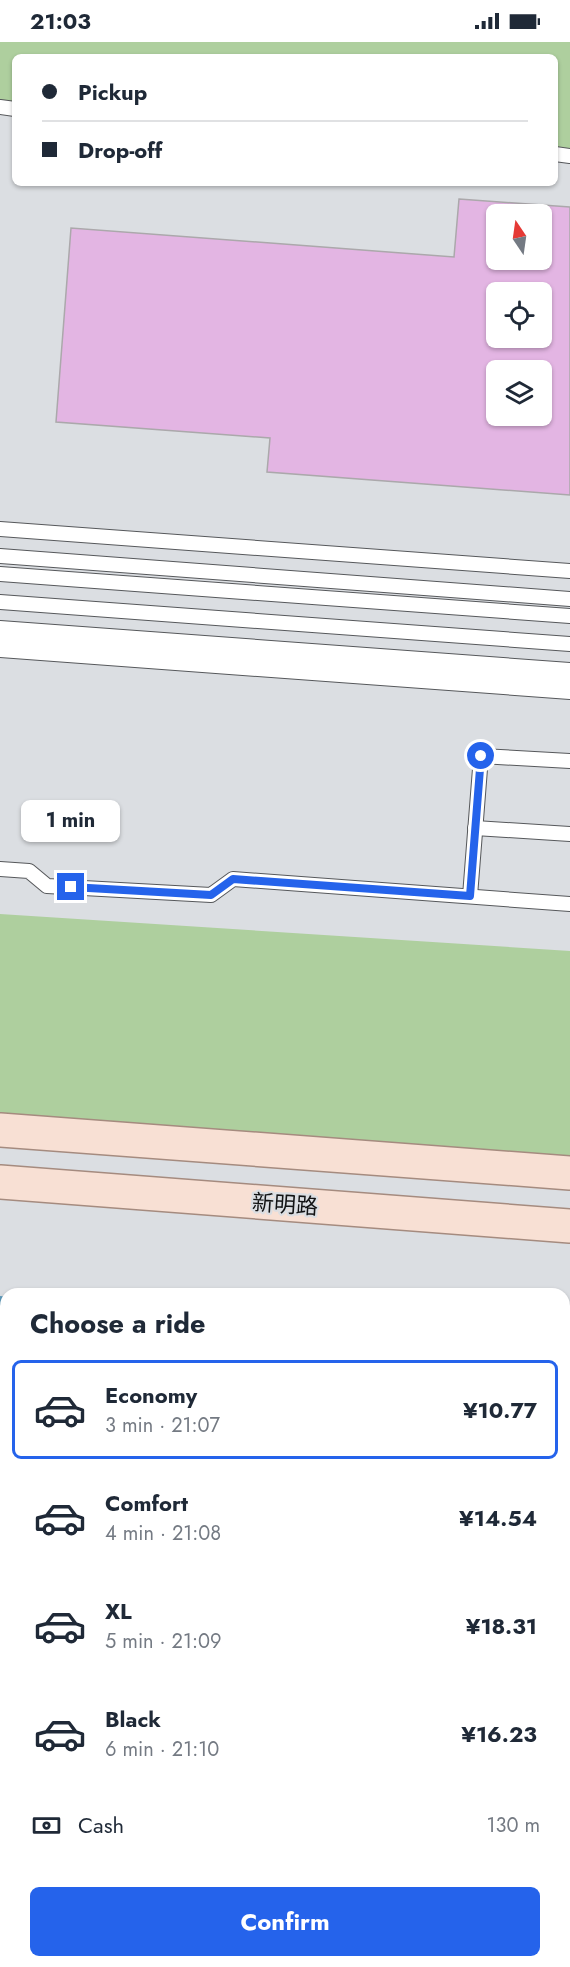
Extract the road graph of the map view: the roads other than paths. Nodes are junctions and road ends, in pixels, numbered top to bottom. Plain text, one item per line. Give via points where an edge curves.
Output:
1 (0, 529) edge
2 (0, 556) edge
3 (570, 572) edge
4 (0, 574) edge
5 (570, 599) edge
6 (0, 602) edge
7 (570, 616) edge
8 (0, 628) edge
9 (0, 639) edge
10 (570, 644) edge
11 (0, 650) edge
12 (570, 670) edge
13 (570, 682) edge
14 (570, 692) edge
15 (570, 761) edge
16 (475, 828) junction
17 (570, 834) edge
18 (0, 869) edge
19 (470, 896) junction
20 (570, 904) edge
21 (0, 1130) edge
22 (570, 1173) edge
23 (0, 1182) edge
24 (570, 1226) edge

1 - 3 lane
2 - 5 lane
4 - 7 lane
6 - 10 lane
8 - 12 lane
9 - 13 lane
11 - 14 lane
15 - 16 lane via 481,756
16 - 17 lane
16 - 19 lane
18 - 19 lane via 29,871 47,886 211,895 233,879
19 - 20 lane
21 - 22 main road
23 - 24 main road, 新明路

